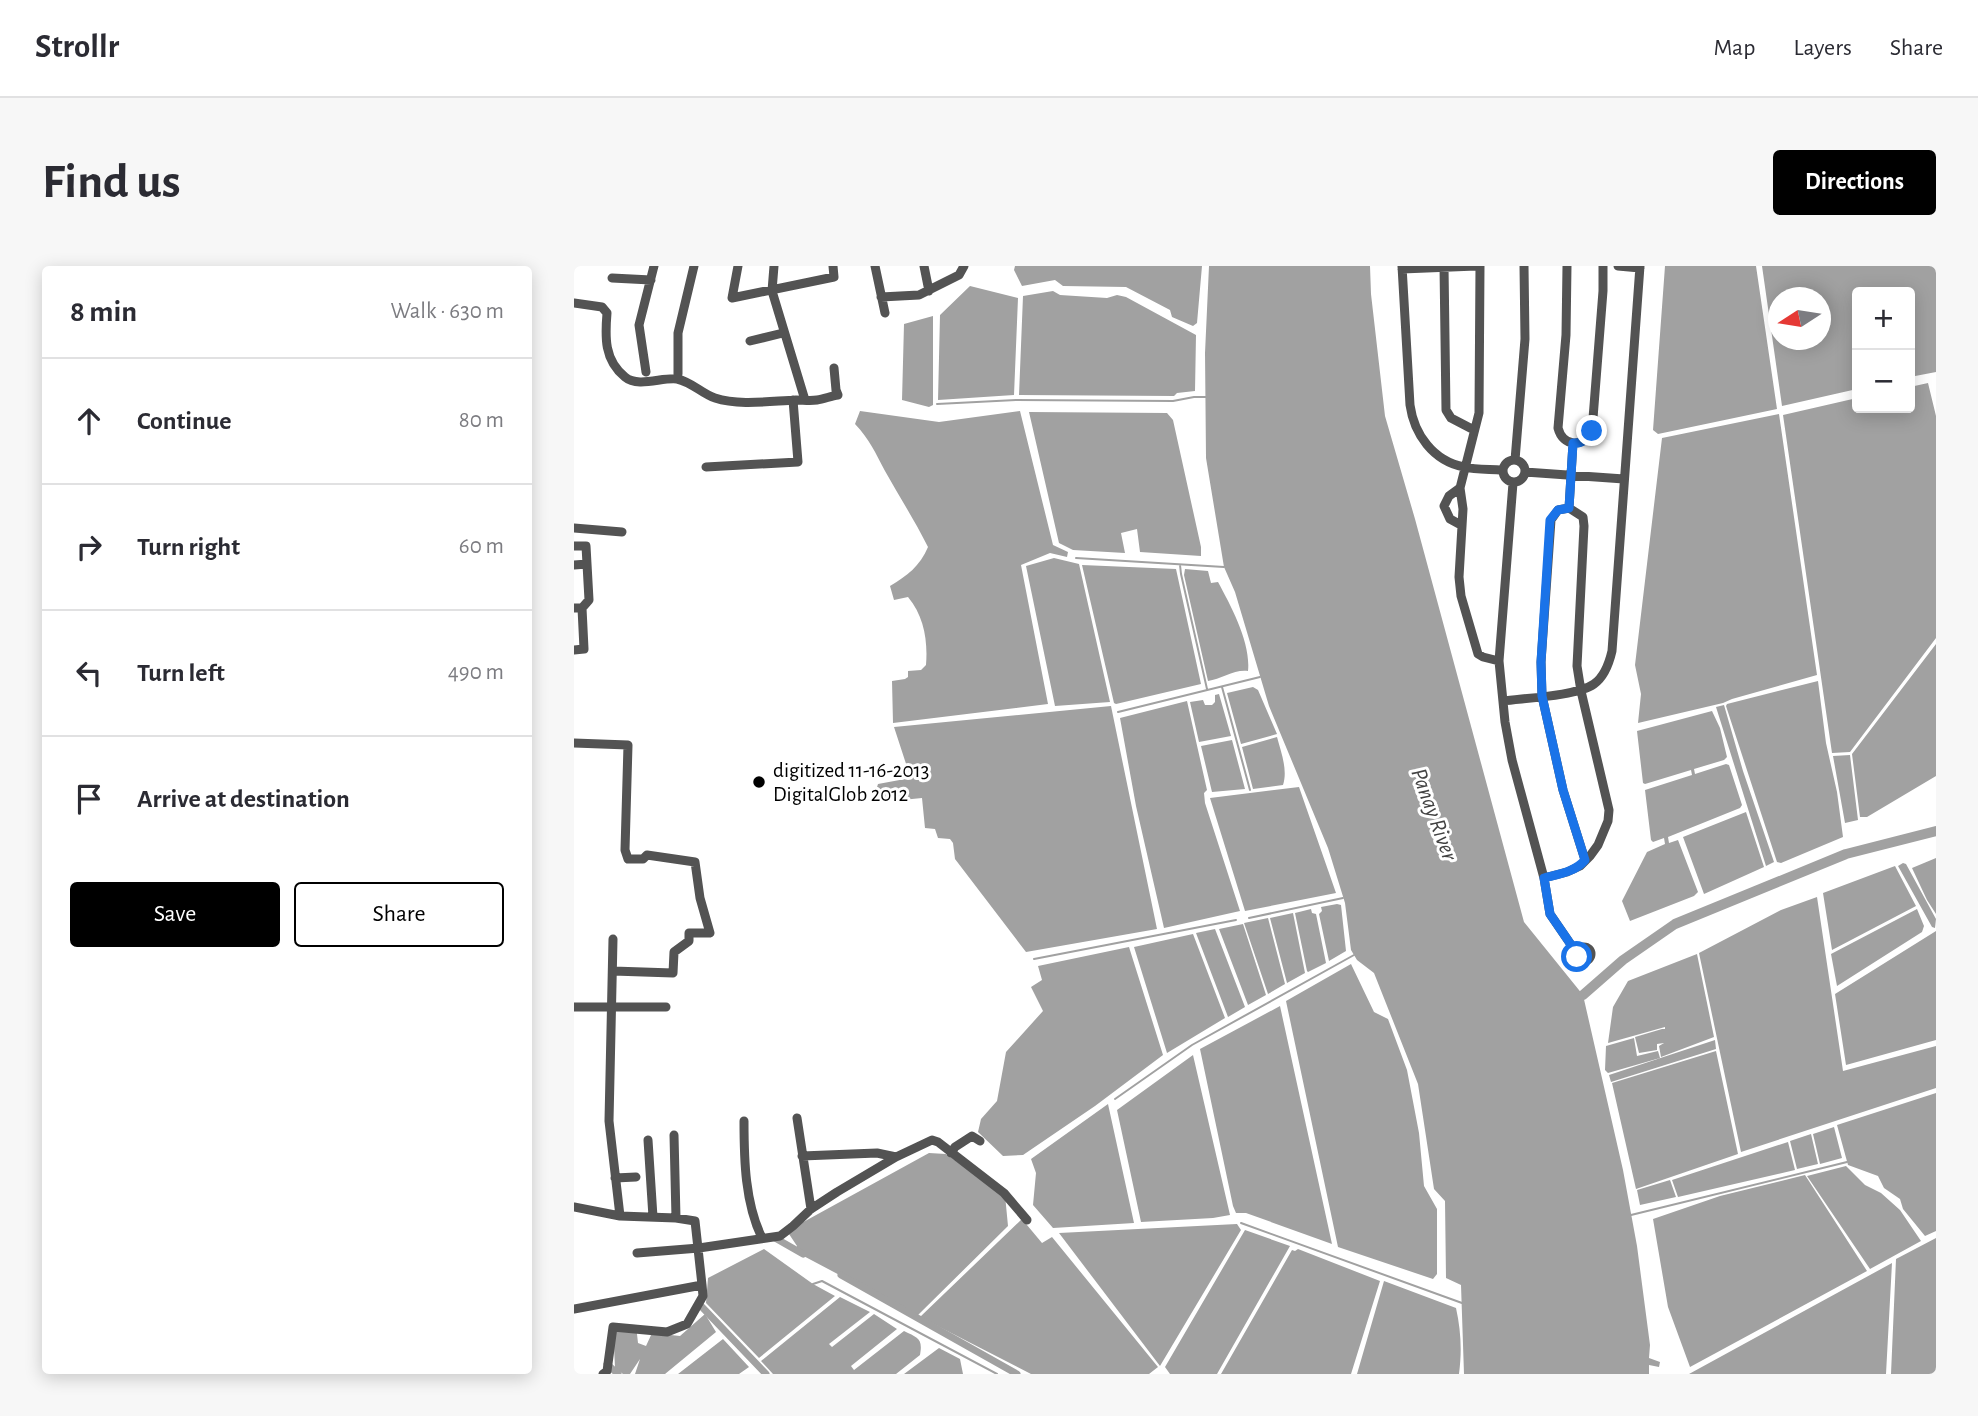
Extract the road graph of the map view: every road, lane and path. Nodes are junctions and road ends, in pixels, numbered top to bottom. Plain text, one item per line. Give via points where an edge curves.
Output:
1 (654, 266) edge
2 (694, 266) edge
3 (738, 266) edge
4 (774, 266) edge
5 (833, 266) edge
6 (875, 266) edge
7 (924, 266) edge
8 (964, 266) edge
9 (1478, 266) edge
10 (1524, 266) edge
11 (1567, 266) edge
12 (1603, 266) edge
13 (1618, 266) edge
14 (1402, 267) edge
15 (1444, 267) edge
16 (1640, 267) edge
17 (612, 278) dead end
18 (651, 280) junction
19 (772, 291) junction
20 (929, 291) junction
21 (881, 297) junction
22 (574, 303) edge
23 (885, 313) dead end
24 (783, 333) junction
25 (750, 341) dead end
26 (834, 368) dead end
27 (646, 373) dead end
28 (678, 374) dead end
29 (793, 400) junction
30 (805, 400) junction
31 (1474, 430) junction
32 (1573, 443) junction
33 (1515, 460) junction
34 (706, 467) dead end
35 (1465, 468) junction
36 (1502, 470) junction
37 (1525, 472) junction
38 (1572, 476) junction
39 (1624, 479) junction
40 (1513, 483) junction
41 (1460, 488) junction
42 (1569, 508) junction
43 (1461, 525) junction
44 (574, 528) edge
45 (622, 532) dead end
46 (574, 546) edge
47 (587, 564) junction
48 (574, 565) edge
49 (578, 608) edge
50 (574, 650) edge
51 (1499, 661) junction
52 (1581, 691) junction
53 (1542, 696) junction
54 (1503, 701) junction
55 (574, 743) edge
56 (1585, 860) junction
57 (1544, 878) junction
58 (613, 939) dead end
59 (1576, 952) dead end
60 (613, 971) junction
61 (613, 1006) junction
62 (574, 1007) edge
63 (666, 1007) dead end
64 (797, 1118) dead end
65 (744, 1121) dead end
66 (674, 1135) dead end
67 (648, 1140) dead end
68 (980, 1141) dead end
69 (951, 1153) junction
70 (802, 1156) junction
71 (896, 1157) junction
72 (636, 1177) dead end
73 (615, 1178) junction
74 (574, 1207) edge
75 (811, 1209) junction
76 (620, 1216) junction
77 (653, 1217) junction
78 (676, 1218) junction
79 (1027, 1220) dead end
80 (762, 1238) junction
81 (699, 1248) junction
82 (637, 1253) dead end
83 (702, 1285) junction
84 (574, 1309) edge
85 (603, 1374) edge

1 - 18 street
2 - 28 street via 678,333
3 - 19 street via 732,298
4 - 19 street
5 - 19 street via 834,278
6 - 21 street
7 - 20 street
8 - 20 street via 959,275
9 - 15 street
9 - 31 street via 1479,413
10 - 33 street via 1525,338
11 - 32 street via 1558,428 1564,439
12 - 32 street via 1592,431 1584,441
13 - 16 street
14 - 15 street
14 - 35 street via 1412,417 1431,449
15 - 31 street via 1446,410 1451,418
16 - 39 street
17 - 18 street
18 - 27 street via 639,325
19 - 24 street
20 - 21 street
21 - 23 street
22 - 29 street via 602,307 607,313 608,354 628,380 677,379 718,399
24 - 25 street
24 - 30 street
26 - 30 street via 838,395
29 - 30 street
29 - 34 street via 798,462
31 - 35 street
32 - 38 street
33 - 36 street
33 - 37 street
35 - 36 street
35 - 41 street
36 - 40 street
37 - 38 street
37 - 40 street
38 - 39 street
38 - 42 street
39 - 52 street via 1612,652 1600,678
40 - 51 street
41 - 43 street
41 - 43 street via 1444,506 1450,519
42 - 52 street via 1583,517 1584,526 1577,649
42 - 53 street via 1558,510 1550,520
43 - 51 street via 1461,596 1478,654
44 - 45 street
46 - 47 street via 586,546
47 - 48 street
47 - 49 street via 589,600
49 - 50 street via 584,649
51 - 54 street
52 - 53 street
52 - 56 street via 1609,810 1605,832
53 - 54 street
53 - 56 street via 1563,790
54 - 57 street via 1512,760
55 - 60 street via 628,745 628,859 647,855 695,862 710,933 689,933 689,941 674,952 673,973
56 - 57 street via 1567,872
57 - 59 street via 1550,914
58 - 60 street
60 - 61 street
61 - 62 street
61 - 63 street
61 - 73 street via 609,1121
64 - 70 street
65 - 80 street via 753,1220
66 - 78 street
67 - 77 street
68 - 69 street via 972,1136
69 - 71 street via 932,1140
69 - 79 street via 1004,1193
70 - 71 street via 877,1153
70 - 75 street
71 - 75 street
72 - 73 street
73 - 76 street
74 - 76 street
75 - 80 street via 780,1236
76 - 77 street
77 - 78 street
78 - 81 street via 695,1221
80 - 81 street
81 - 82 street
81 - 83 street
83 - 84 street
83 - 85 street via 703,1296 687,1324 667,1332 613,1327

